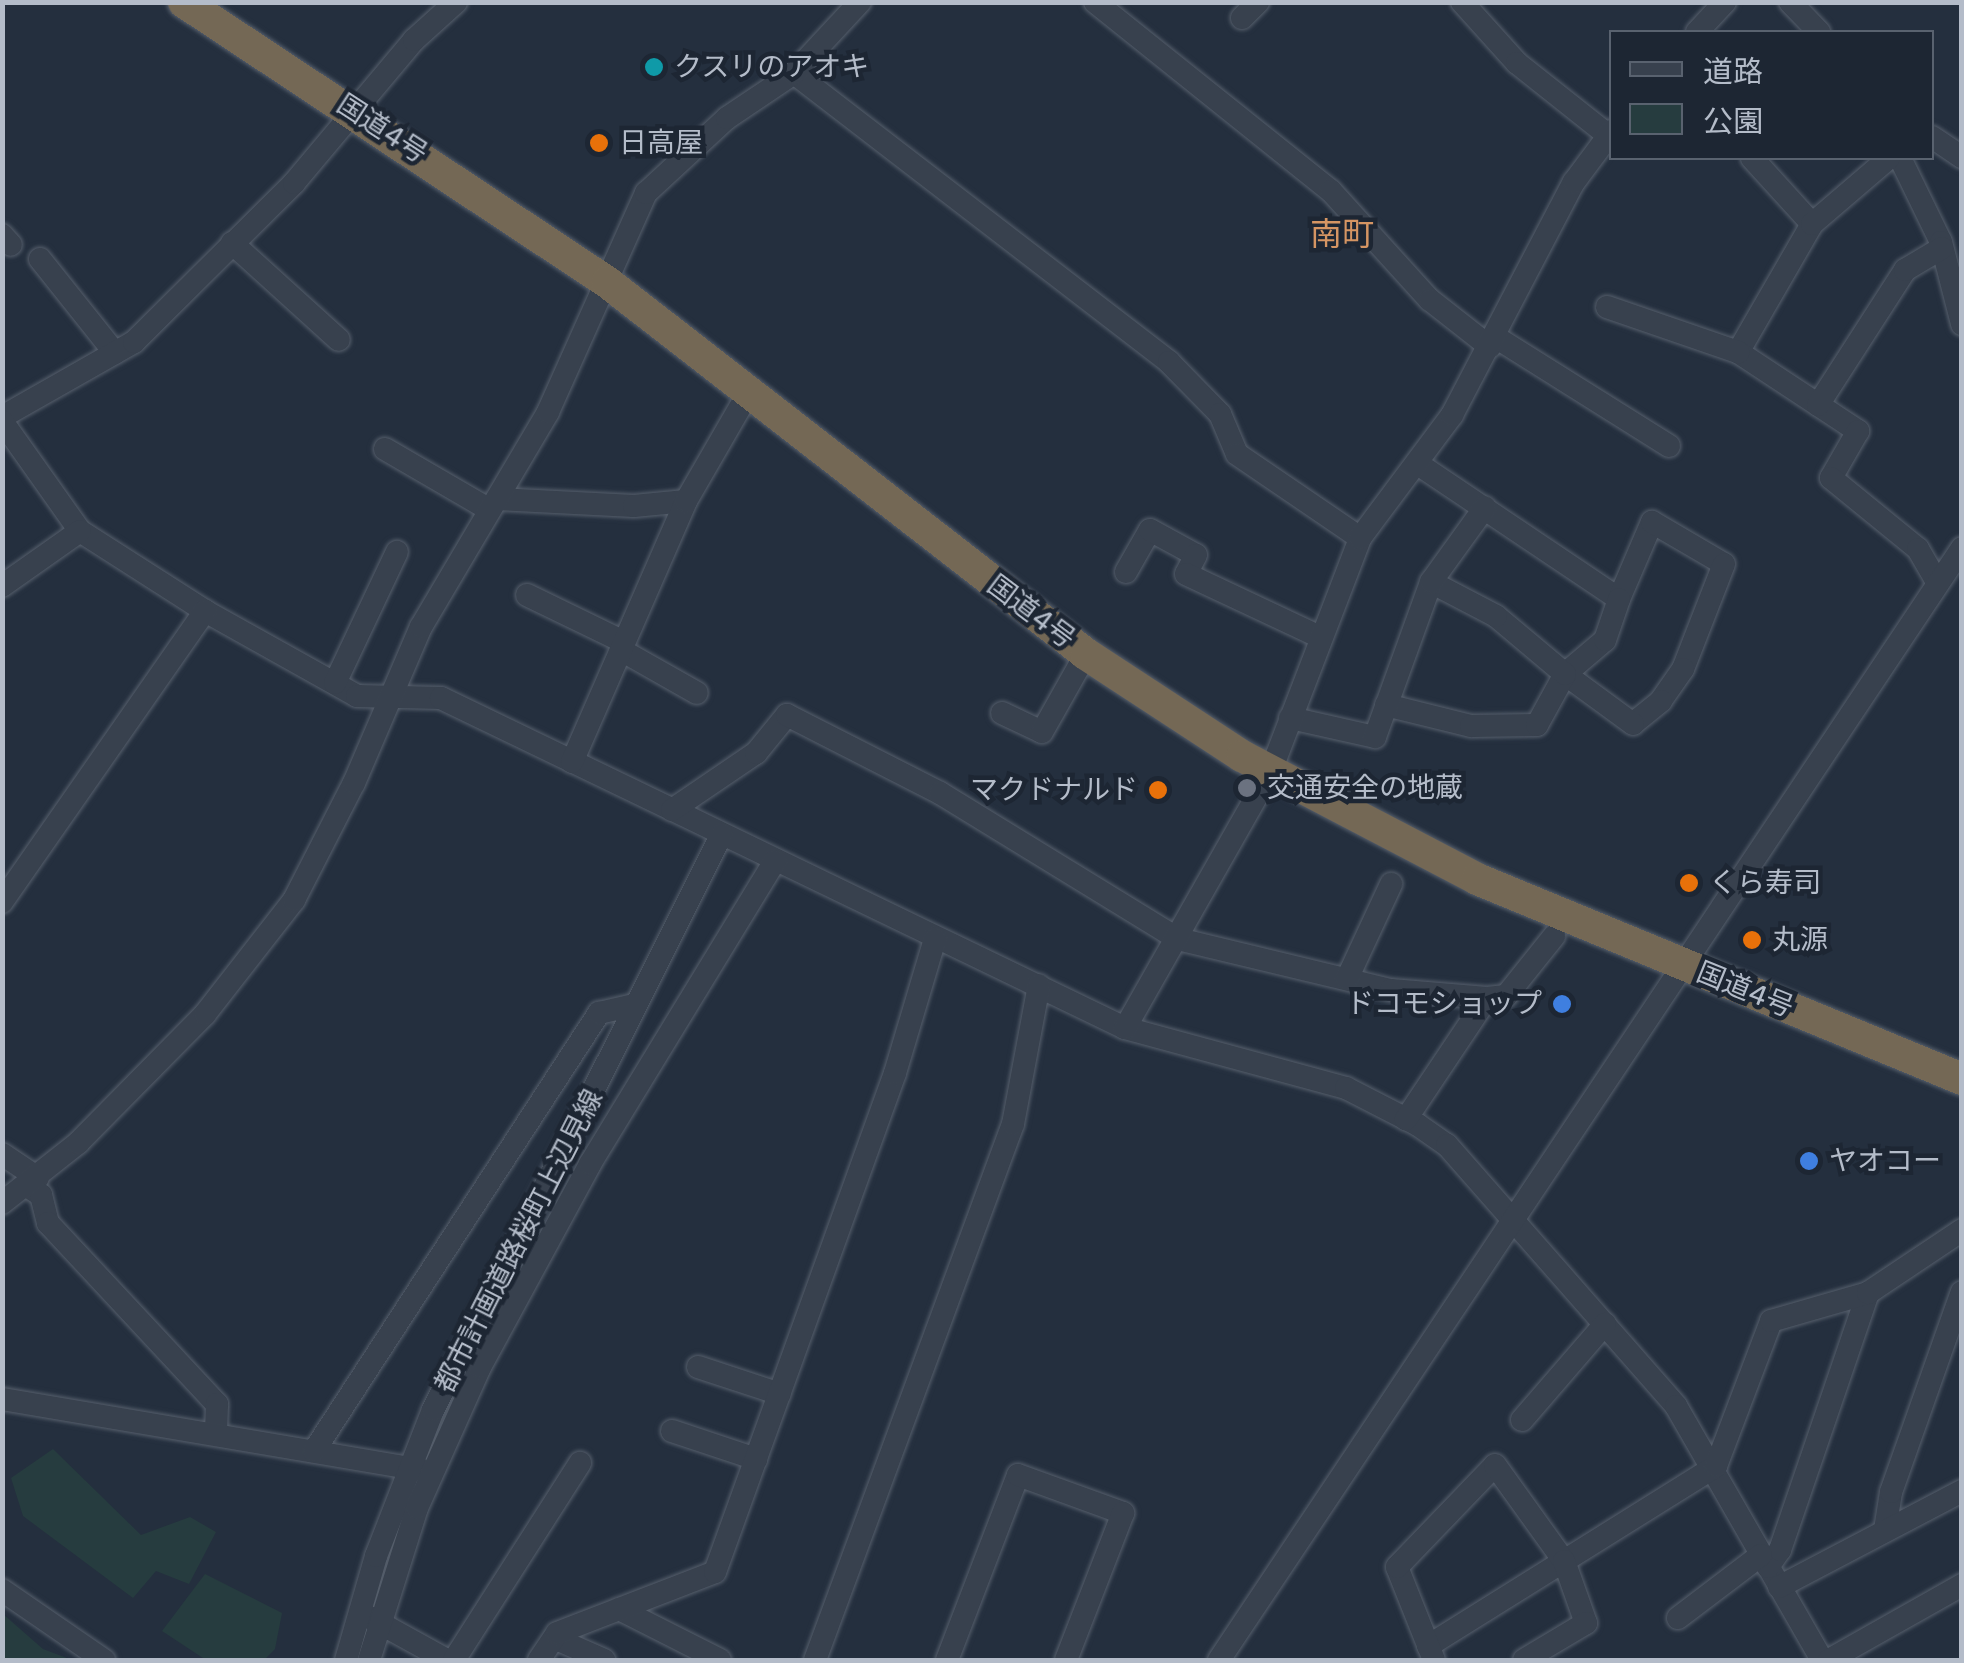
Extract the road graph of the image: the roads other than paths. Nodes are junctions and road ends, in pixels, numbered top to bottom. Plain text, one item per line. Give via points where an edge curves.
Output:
1 (184, 2) edge
2 (860, 2) edge
3 (1095, 2) edge
4 (1462, 2) edge
5 (1725, 2) edge
6 (1790, 2) edge
7 (440, 7) edge
8 (1699, 30) edge
9 (1817, 30) edge
10 (794, 74) junction
11 (356, 112) junction
12 (1609, 132) edge
13 (1609, 134) edge
14 (1934, 138) edge
15 (1962, 158) edge
16 (1754, 160) edge
17 (1887, 160) edge
18 (1901, 160) edge
19 (1812, 224) junction
20 (232, 244) junction
21 (1942, 248) junction
22 (40, 259) dead end
23 (607, 282) junction
24 (1607, 307) dead end
25 (1961, 324) edge
26 (340, 340) dead end
27 (1493, 342) junction
28 (1738, 352) junction
29 (114, 353) junction
30 (749, 392) junction
31 (1818, 405) junction
32 (2, 419) edge
33 (1669, 446) dead end
34 (385, 449) dead end
35 (1418, 464) junction
36 (686, 501) junction
37 (494, 505) junction
38 (1486, 507) junction
39 (80, 531) junction
40 (1360, 538) junction
41 (1962, 548) edge
42 (397, 552) dead end
43 (1126, 572) dead end
44 (1431, 582) junction
45 (1938, 583) junction
46 (2, 586) edge
47 (526, 595) dead end
48 (1620, 599) junction
49 (204, 611) junction
50 (1318, 636) junction
51 (623, 646) junction
52 (1086, 654) junction
53 (1565, 674) junction
54 (335, 683) junction
55 (697, 693) dead end
56 (387, 701) junction
57 (1386, 705) junction
58 (1002, 713) dead end
59 (1290, 718) junction
60 (572, 762) junction
61 (1270, 773) junction
62 (672, 810) junction
63 (722, 834) junction
64 (776, 860) junction
65 (1391, 884) dead end
66 (2, 902) edge
67 (1554, 936) dead end
68 (935, 939) junction
69 (1178, 939) junction
70 (1684, 966) junction
71 (1347, 979) junction
72 (1039, 985) junction
73 (1487, 998) junction
74 (633, 1005) junction
75 (1124, 1028) junction
76 (1962, 1080) edge
77 (1406, 1119) junction
78 (2, 1154) edge
79 (33, 1182) junction
80 (2, 1204) edge
81 (1514, 1220) junction
82 (1962, 1230) edge
83 (1962, 1292) edge
84 (1868, 1293) junction
85 (1605, 1324) junction
86 (698, 1367) dead end
87 (780, 1394) junction
88 (2, 1399) edge
89 (1522, 1420) dead end
90 (672, 1431) dead end
91 (216, 1434) junction
92 (314, 1450) junction
93 (756, 1459) junction
94 (580, 1464) dead end
95 (1716, 1466) junction
96 (420, 1470) junction
97 (1962, 1491) edge
98 (1885, 1530) junction
99 (1564, 1561) junction
100 (1769, 1570) junction
101 (1962, 1584) edge
102 (2, 1590) edge
103 (619, 1610) junction
104 (368, 1616) junction
105 (1678, 1618) dead end
106 (554, 1638) junction
107 (1431, 1653) edge
108 (104, 1660) edge
109 (346, 1660) edge
110 (369, 1660) edge
111 (451, 1660) edge
112 (539, 1660) edge
113 (604, 1660) edge
114 (720, 1660) edge
115 (815, 1660) edge
116 (947, 1660) edge
117 (1066, 1660) edge
118 (1218, 1660) edge
119 (1524, 1660) edge
120 (1825, 1660) edge

1 - 11 highway, 国道4号
2 - 10 street
3 - 27 street via 1331,191 1430,300
4 - 12 street via 1517,63
5 - 8 street
6 - 9 street
7 - 11 street
10 - 23 street via 726,118 658,178 627,226
10 - 40 street via 1169,362 1220,414 1237,454
11 - 20 street
11 - 23 highway, 国道4号
13 - 27 street via 1574,182
14 - 15 street
16 - 19 street
17 - 19 street
18 - 21 street
19 - 28 street
20 - 26 street
20 - 29 street via 134,342
21 - 25 street
21 - 31 street via 1904,270
22 - 29 street
23 - 30 highway, 国道4号
23 - 37 street via 548,412
24 - 28 street
27 - 33 street
27 - 35 street
28 - 31 street
29 - 32 street
30 - 36 street
30 - 52 highway, 国道4号
31 - 45 street via 1858,432 1831,478 1918,549
32 - 39 street
34 - 37 street
35 - 38 street
35 - 40 street
36 - 37 street
36 - 51 street
37 - 56 street via 421,627
38 - 44 street
38 - 48 street
39 - 46 street
39 - 49 street
40 - 50 street
41 - 45 street
42 - 54 street
43 - 50 street via 1150,530 1196,554 1186,574
44 - 53 street via 1496,616
44 - 57 street
45 - 70 street
47 - 51 street
48 - 53 street via 1605,640
48 - 53 street via 1652,522 1724,564 1683,669 1662,701 1633,724
49 - 54 street
49 - 66 street
50 - 59 street
51 - 55 street
51 - 60 street
52 - 58 street via 1042,732
52 - 61 highway, 国道4号
53 - 57 street via 1537,725 1471,726
54 - 56 street
56 - 60 street via 441,698
56 - 79 street via 354,784 265,942 151,1070
57 - 59 street via 1375,737
59 - 61 street
60 - 62 street
61 - 69 street
61 - 70 highway, 国道4号 via 1462,872
62 - 63 street
62 - 69 street via 756,752 787,715 940,793
63 - 64 street
63 - 74 street, 都市計画道路桜町上辺見線
64 - 68 street
64 - 96 street, 都市計画道路桜町上辺見線 via 590,1164
65 - 71 street
67 - 73 street via 1506,996
68 - 72 street
68 - 87 street via 895,1072
69 - 71 street
69 - 75 street
70 - 76 highway, 国道4号
70 - 81 street
71 - 73 street
72 - 75 street
72 - 115 street via 1013,1124
73 - 77 street
74 - 92 street via 599,1013
74 - 96 street, 都市計画道路桜町上辺見線
75 - 77 street via 1346,1088
77 - 81 street via 1446,1144
78 - 79 street
79 - 80 street
79 - 91 street via 48,1223 217,1404
81 - 85 street
81 - 118 street
82 - 84 street
83 - 98 street via 1891,1492
84 - 95 street via 1771,1321
84 - 100 street
85 - 89 street
85 - 95 street via 1676,1406
86 - 87 street
87 - 93 street
88 - 91 street
90 - 93 street
91 - 92 street
92 - 96 street
93 - 103 street via 715,1572
94 - 111 street
95 - 99 street
95 - 100 street
96 - 104 street, 都市計画道路桜町上辺見線
97 - 98 street
98 - 100 street
99 - 107 street
99 - 107 street via 1496,1466 1397,1567
99 - 119 street via 1586,1623
100 - 105 street
100 - 120 street
101 - 120 street
102 - 108 street
103 - 106 street
103 - 114 street
104 - 109 street, 都市計画道路桜町上辺見線
104 - 110 street, 都市計画道路桜町上辺見線
104 - 111 street
106 - 112 street
106 - 113 street
116 - 117 street via 1018,1474 1124,1512

